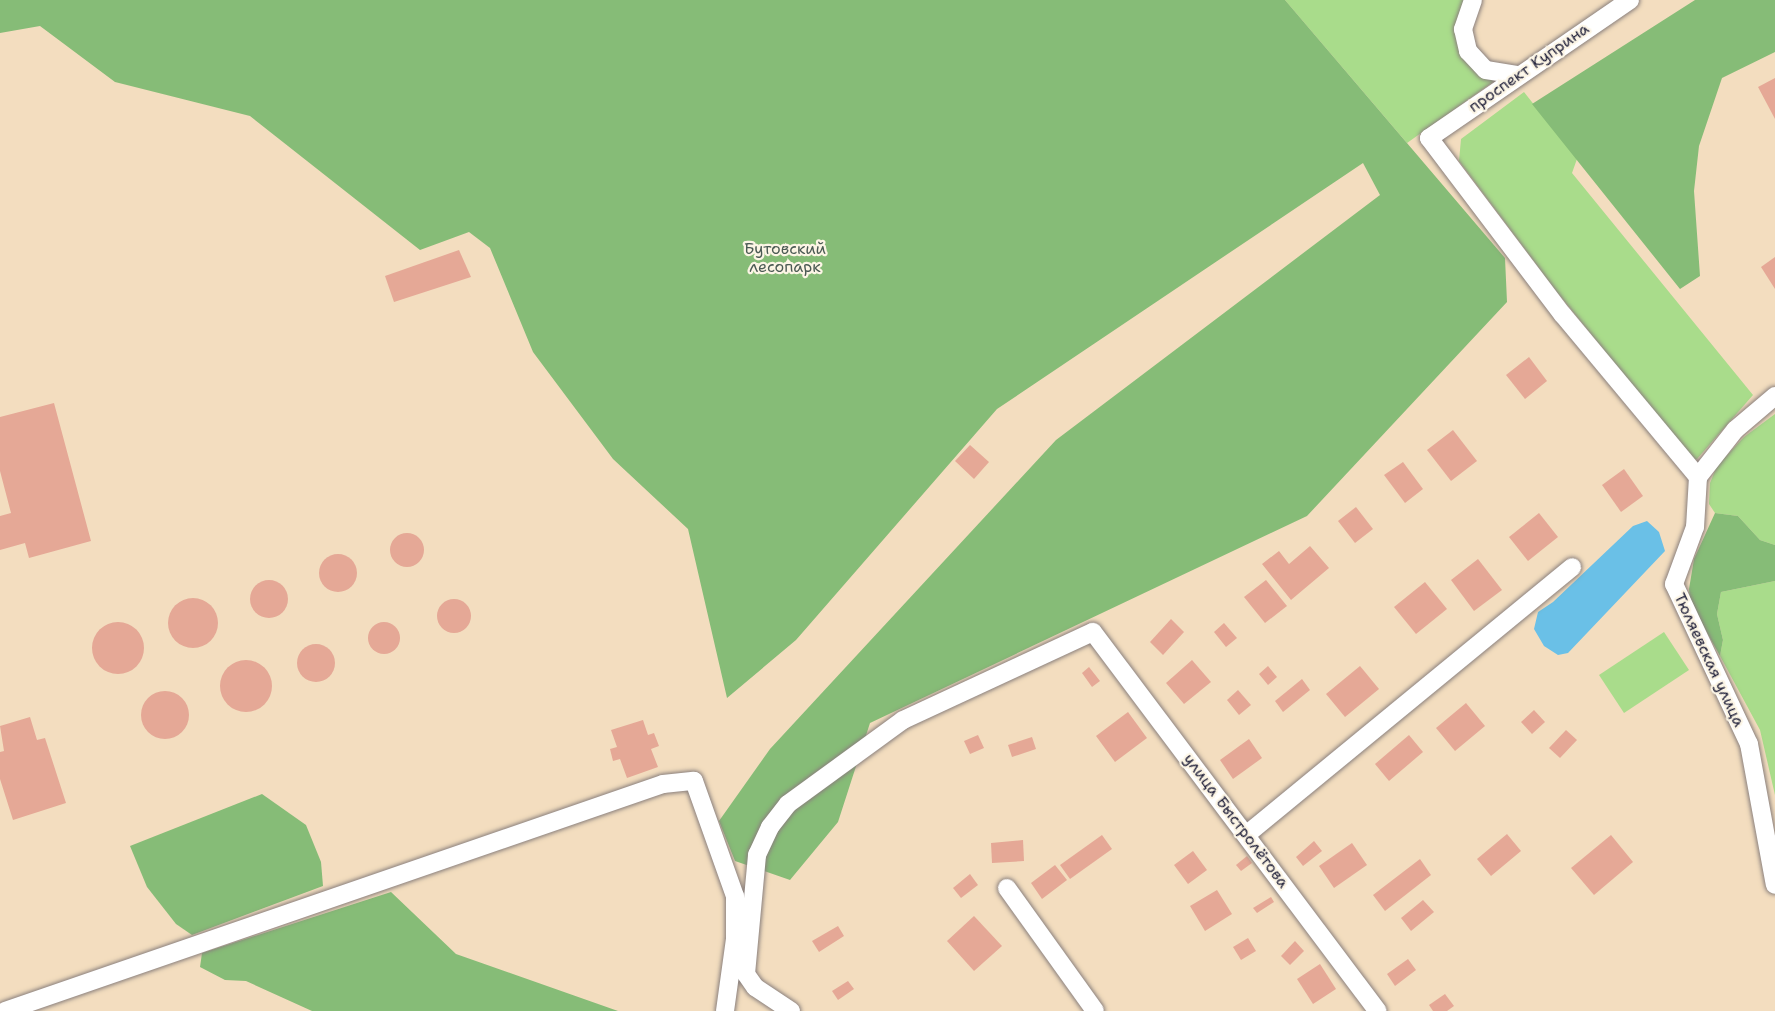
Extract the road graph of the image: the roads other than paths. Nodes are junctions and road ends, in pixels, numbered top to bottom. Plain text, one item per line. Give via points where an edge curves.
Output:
1 (1473, 0) edge
2 (1630, 0) edge
3 (1517, 75) junction
4 (1775, 396) edge
5 (1698, 477) junction
6 (1572, 567) dead end
7 (1246, 835) junction
8 (1775, 885) edge
9 (1007, 888) dead end
10 (5, 1011) edge
11 (725, 1011) edge
12 (791, 1011) edge
13 (1095, 1011) edge
14 (1378, 1011) edge

1 - 3 street via 1463,29 1468,51 1486,70
2 - 3 street, проспект Куприна
3 - 5 street, проспект Куприна via 1429,138 1563,315
4 - 5 street via 1735,430
5 - 8 street, Тюляевская улица via 1695,526 1674,584 1749,744
6 - 7 street
7 - 12 street, улица Быстролётова via 1093,632 903,720 788,804 770,827 757,855 746,974 755,987
7 - 14 street, улица Быстролётова
9 - 13 street
10 - 11 street via 651,788 694,781 735,896 735,939

